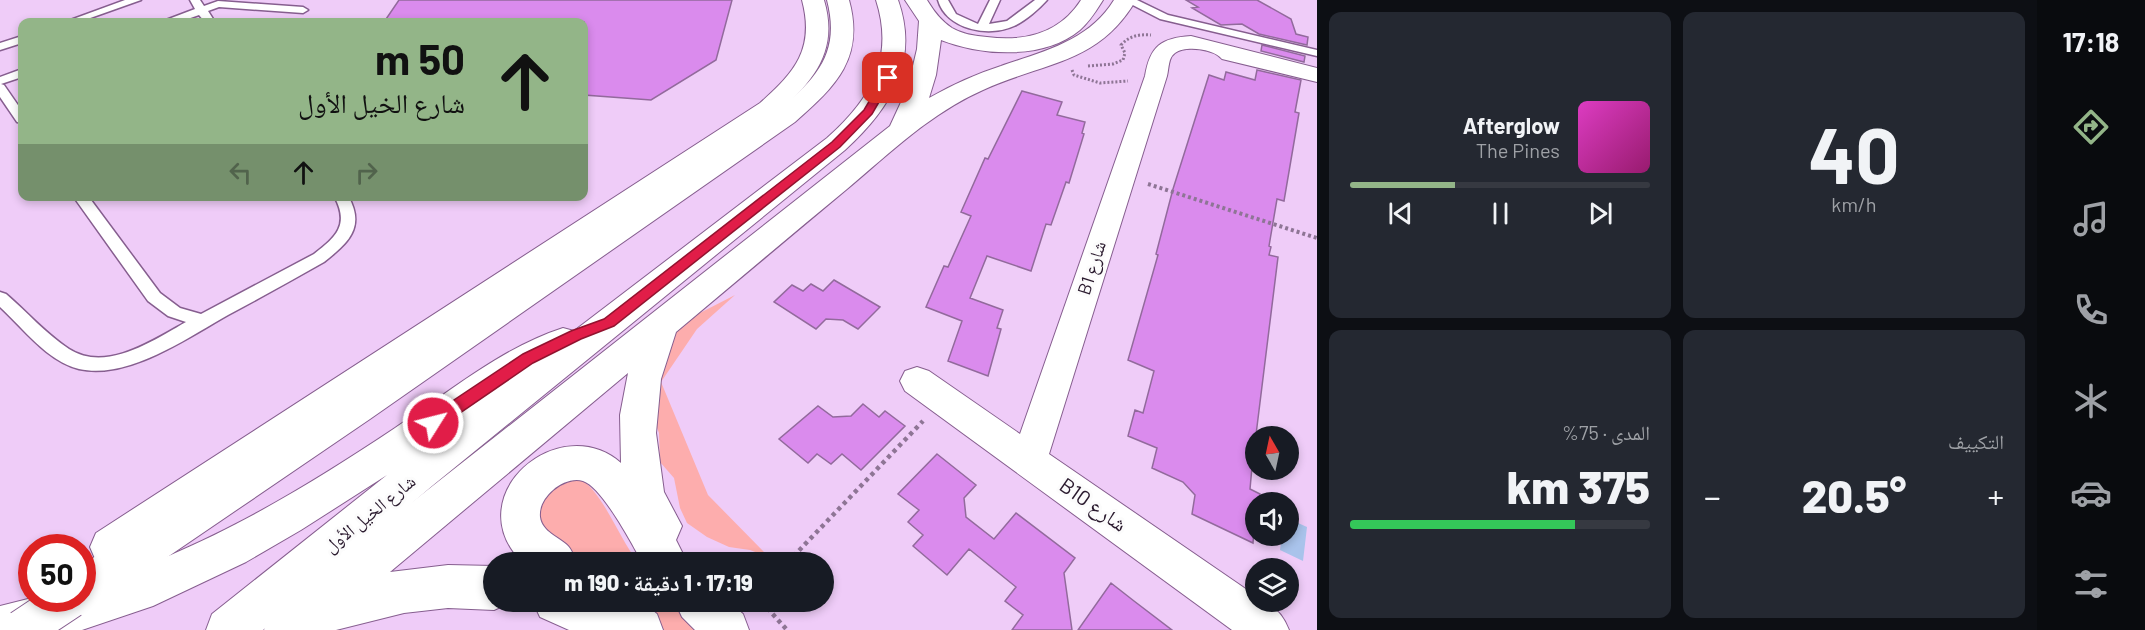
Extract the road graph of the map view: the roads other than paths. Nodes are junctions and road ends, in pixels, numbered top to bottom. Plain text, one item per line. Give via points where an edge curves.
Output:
1 (136, 0) edge
2 (813, 0) edge
3 (838, 0) edge
4 (886, 0) edge
5 (916, 0) edge
6 (943, 0) edge
7 (995, 0) edge
8 (1042, 0) edge
9 (1092, 0) edge
10 (197, 4) edge
11 (1123, 6) edge
12 (303, 10) dead end
13 (1164, 17) junction
14 (82, 18) edge
15 (176, 18) edge
16 (207, 18) edge
17 (930, 21) junction
18 (981, 28) junction
19 (18, 40) edge
20 (0, 47) edge
21 (1317, 53) edge
22 (18, 74) edge
23 (1317, 75) edge
24 (0, 81) edge
25 (0, 88) edge
26 (18, 113) edge
27 (901, 129) junction
28 (84, 201) edge
29 (343, 201) edge
30 (0, 298) edge
31 (202, 321) junction
32 (609, 322) junction
33 (663, 323) junction
34 (917, 381) dead end
35 (1029, 460) junction
36 (542, 552) edge
37 (659, 552) edge
38 (679, 552) edge
39 (96, 558) edge
40 (96, 581) edge
41 (483, 587) edge
42 (18, 610) edge
43 (49, 612) edge
44 (581, 612) edge
45 (620, 612) edge
46 (708, 612) edge
47 (726, 612) edge
48 (0, 622) edge
49 (289, 627) edge
50 (0, 628) edge
51 (22, 630) edge
52 (228, 630) edge
53 (608, 630) edge
54 (641, 630) edge
55 (727, 630) edge
56 (741, 630) edge
57 (1268, 630) edge

1 - 14 lane
2 - 39 main road via 819,36 812,60 796,85 769,108
3 - 40 main road via 844,39 835,65 816,92 786,117
4 - 32 main road, شارع الخيل الأول via 893,13 894,46 888,78 868,112 836,144
5 - 17 main road
6 - 18 lane via 945,9 957,22
7 - 18 lane
8 - 18 lane via 1010,24
9 - 17 main road via 1073,24 1056,35 1019,47 968,42 945,33
10 - 12 lane
10 - 15 lane
10 - 16 lane
11 - 13 lane
11 - 13 lane
11 - 27 main road via 1110,25 1090,39 951,94
13 - 21 lane
17 - 27 main road via 926,73
19 - 20 lane
22 - 24 lane
23 - 35 street, B1 شارع via 1216,52 1187,54 1144,78 1121,176
25 - 26 lane
27 - 33 main road
28 - 31 lane via 154,297 174,312
29 - 31 lane via 350,221 334,246 319,258
30 - 31 lane via 67,359 83,365 126,361
32 - 50 main road via 513,368 300,510 238,544 161,580 72,612
32 - 52 main road, شارع الخيل الأول
33 - 38 main road via 641,384 637,419 639,456 646,496
33 - 49 main road
34 - 35 street, B10 شارع
35 - 57 street, B10 شارع
36 - 37 main road via 531,544 522,528 520,510 527,491 539,477 556,467 575,464 594,467 609,477
41 - 49 main road via 410,588 352,602
42 - 48 main road
43 - 51 main road, bridge
44 - 53 main road
45 - 54 main road
46 - 55 main road
47 - 56 main road

